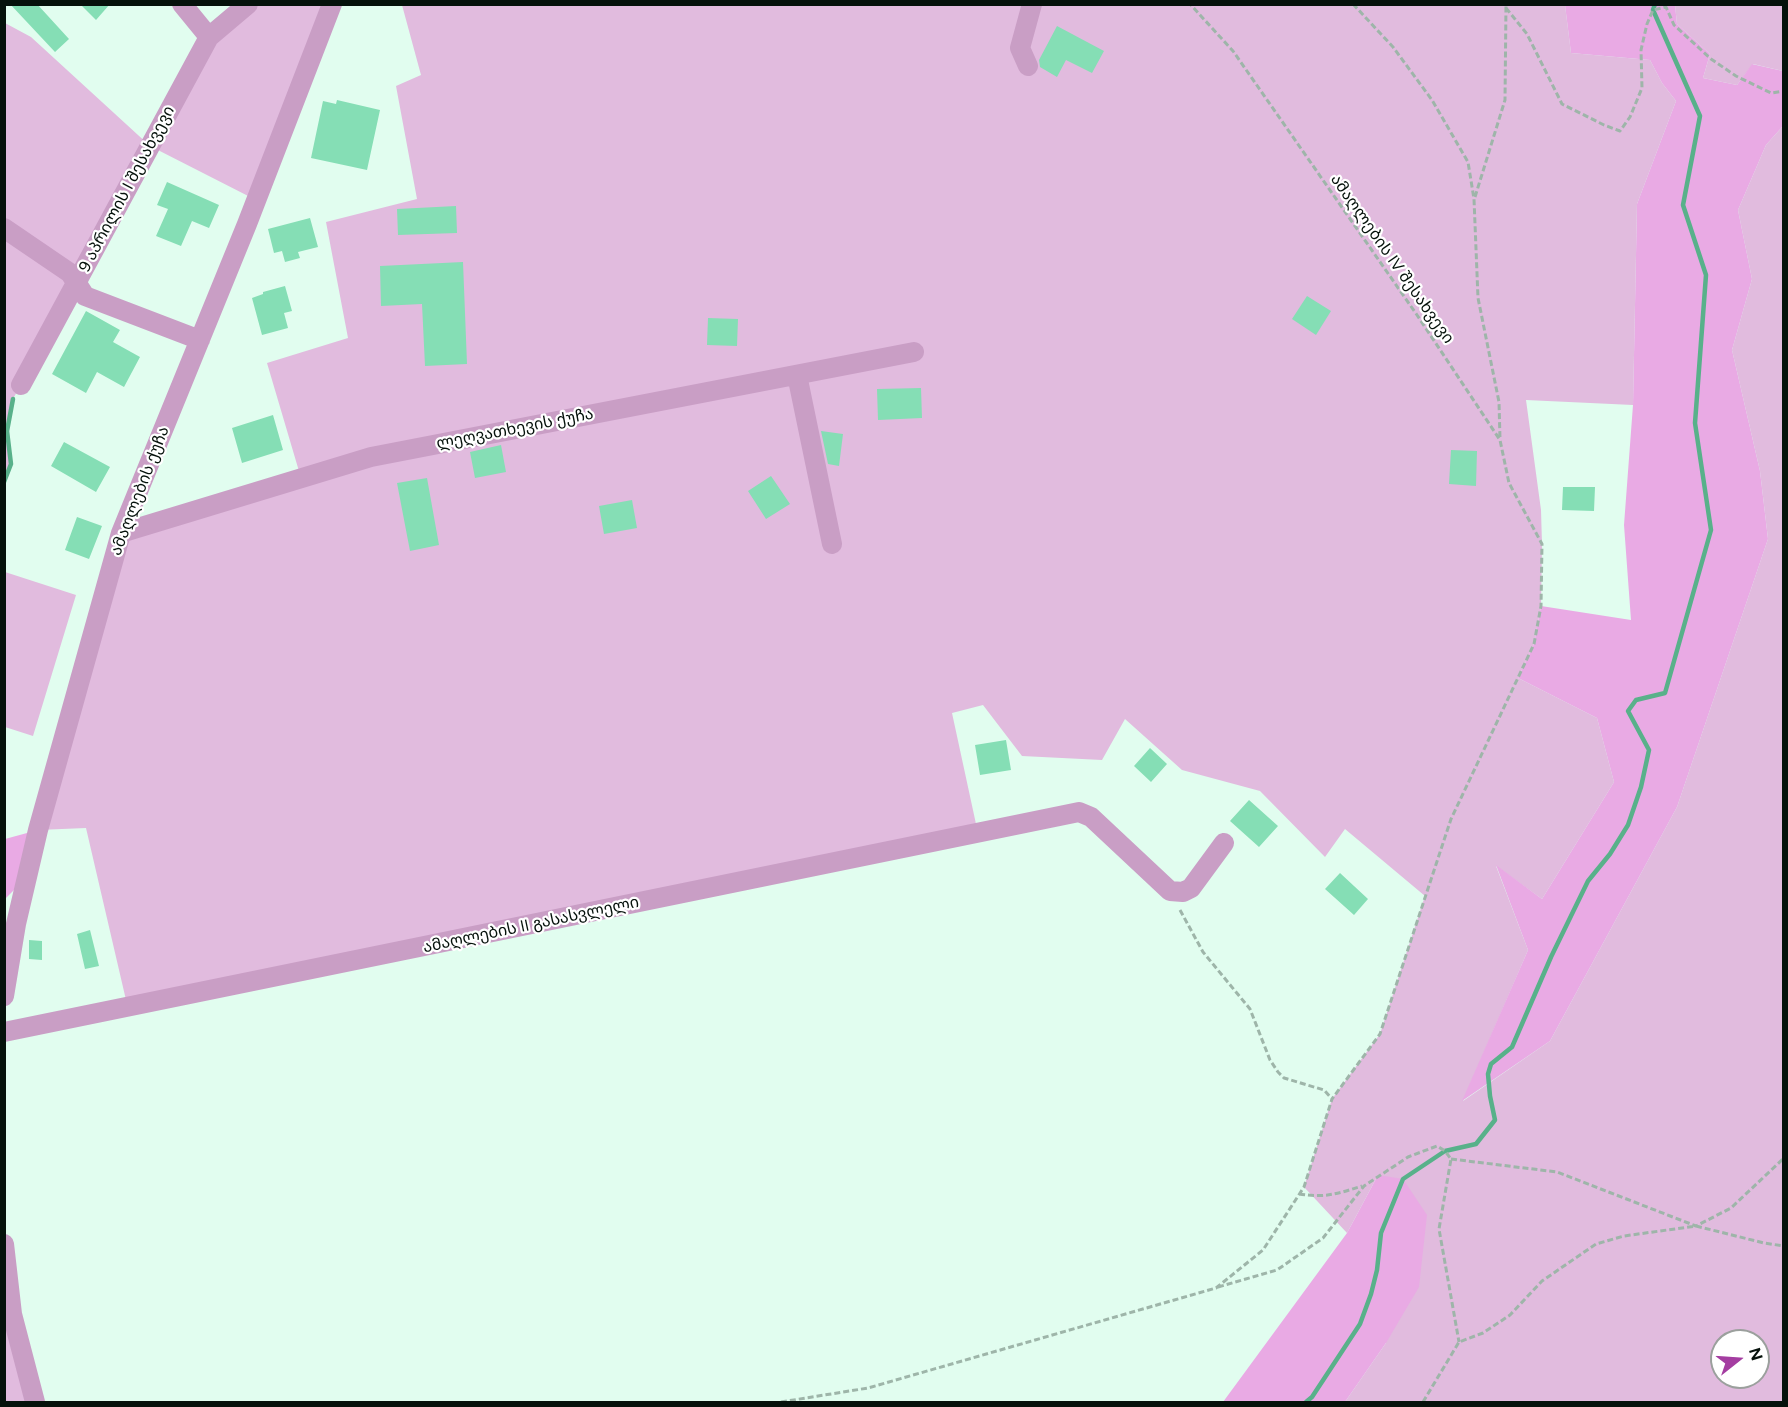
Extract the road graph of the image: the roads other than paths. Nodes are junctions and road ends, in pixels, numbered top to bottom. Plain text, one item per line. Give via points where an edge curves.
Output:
1 (182, 4) edge
2 (248, 4) edge
3 (1032, 4) edge
4 (325, 8) edge
5 (209, 37) junction
6 (1028, 66) dead end
7 (4, 228) edge
8 (76, 283) junction
9 (200, 340) junction
10 (914, 352) dead end
11 (797, 375) junction
12 (21, 385) dead end
13 (121, 533) junction
14 (832, 544) dead end
15 (1224, 843) dead end
16 (4, 996) edge
17 (4, 1032) edge
18 (4, 1244) edge
19 (35, 1402) edge

1 - 5 street
2 - 5 street, 9 აპრილის I შესახვევი
3 - 6 street via 1020,48
4 - 9 street, ამაღლების ქუჩა
5 - 8 street, 9 აპრილის I შესახვევი
7 - 8 street via 70,273
8 - 9 street via 85,296
8 - 12 street, 9 აპრილის I შესახვევი
9 - 13 street, ამაღლების ქუჩა
10 - 11 street, ლეღვათხევის ქუჩა
11 - 13 street, ლეღვათხევის ქუჩა via 371,457
11 - 14 street
13 - 16 street, ამაღლების ქუჩა via 38,830
15 - 17 street, ამაღლების II გასასვლელი via 1191,888 1170,891 1091,817 1079,812
18 - 19 street via 12,1314

